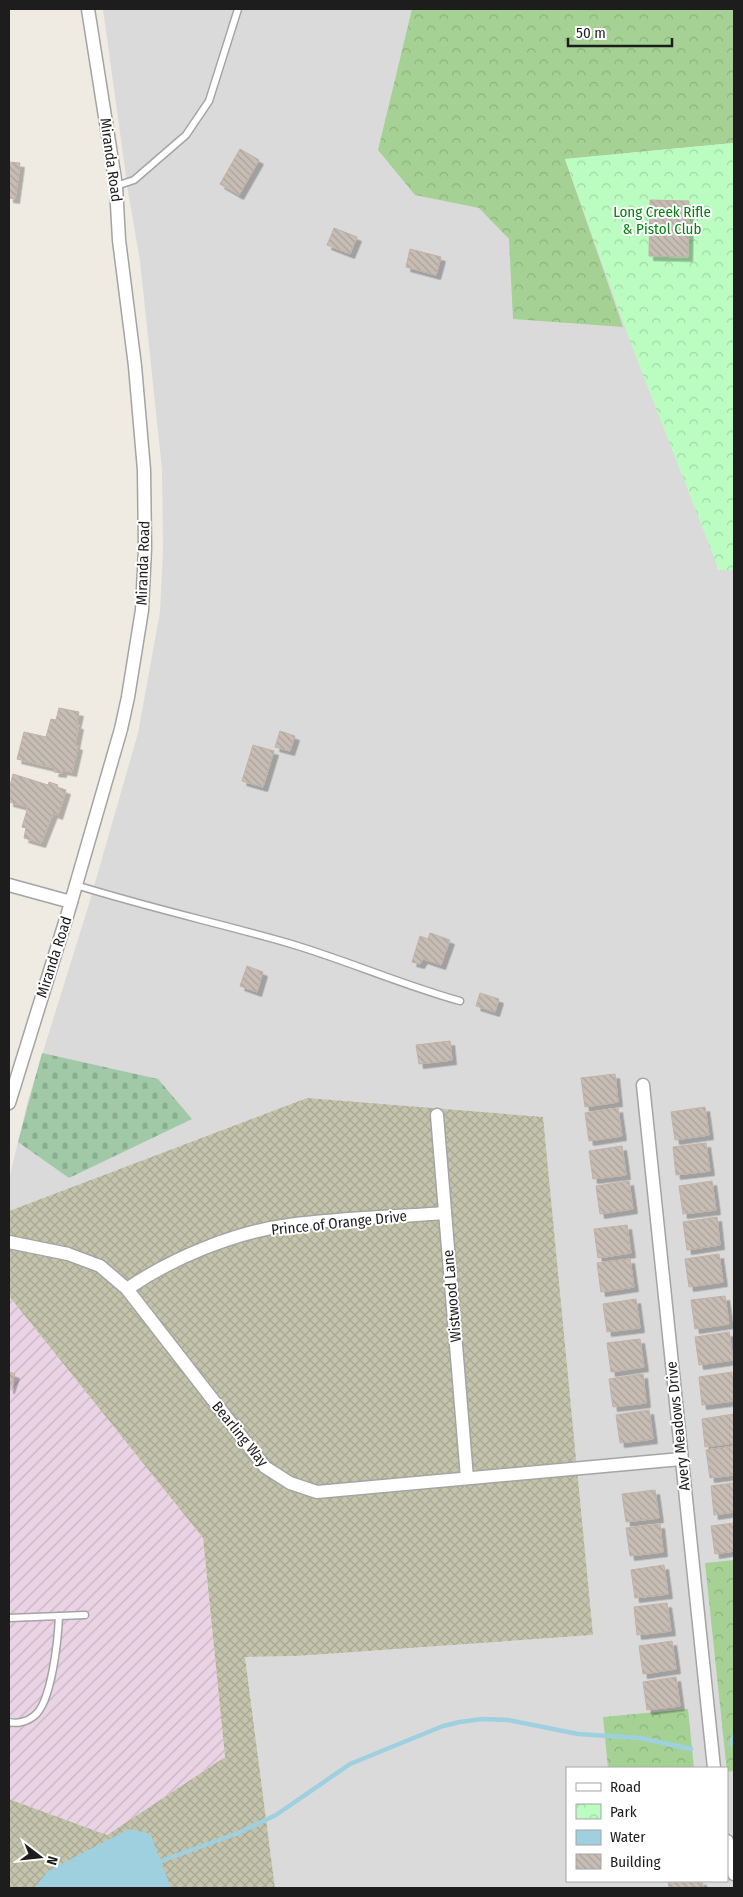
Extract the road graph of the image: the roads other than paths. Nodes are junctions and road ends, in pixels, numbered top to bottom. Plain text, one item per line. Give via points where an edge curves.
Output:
1 (88, 9) edge
2 (238, 9) edge
3 (116, 186) junction
4 (9, 885) edge
5 (76, 885) junction
6 (71, 902) junction
7 (460, 1001) dead end
8 (643, 1085) dead end
9 (9, 1103) edge
10 (436, 1115) dead end
11 (445, 1213) junction
12 (9, 1242) edge
13 (127, 1289) junction
14 (681, 1458) junction
15 (467, 1478) junction
16 (85, 1614) dead end
17 (59, 1616) junction
18 (9, 1618) edge
19 (9, 1722) edge
20 (714, 1767) edge
21 (728, 1846) edge
22 (734, 1874) edge

1 - 3 street, Miranda Road
2 - 3 lane via 209,101 190,128 134,180
3 - 5 street, Miranda Road via 142,436 144,581 128,697
4 - 6 street
5 - 6 street, Miranda Road
5 - 7 lane via 288,943
6 - 9 street, Miranda Road
8 - 14 street, Avery Meadows Drive
10 - 11 street, Wistwood Lane
11 - 13 street, Prince of Orange Drive via 288,1225 233,1238 155,1270
11 - 15 street, Wistwood Lane
12 - 13 street, Bearling Way via 68,1254 100,1266
13 - 15 street, Bearling Way via 265,1468 290,1483 317,1492
14 - 15 street, Bearling Way
14 - 20 street, Avery Meadows Drive
16 - 17 lane
17 - 18 lane
17 - 19 lane via 50,1679 40,1710 27,1720
21 - 22 street

